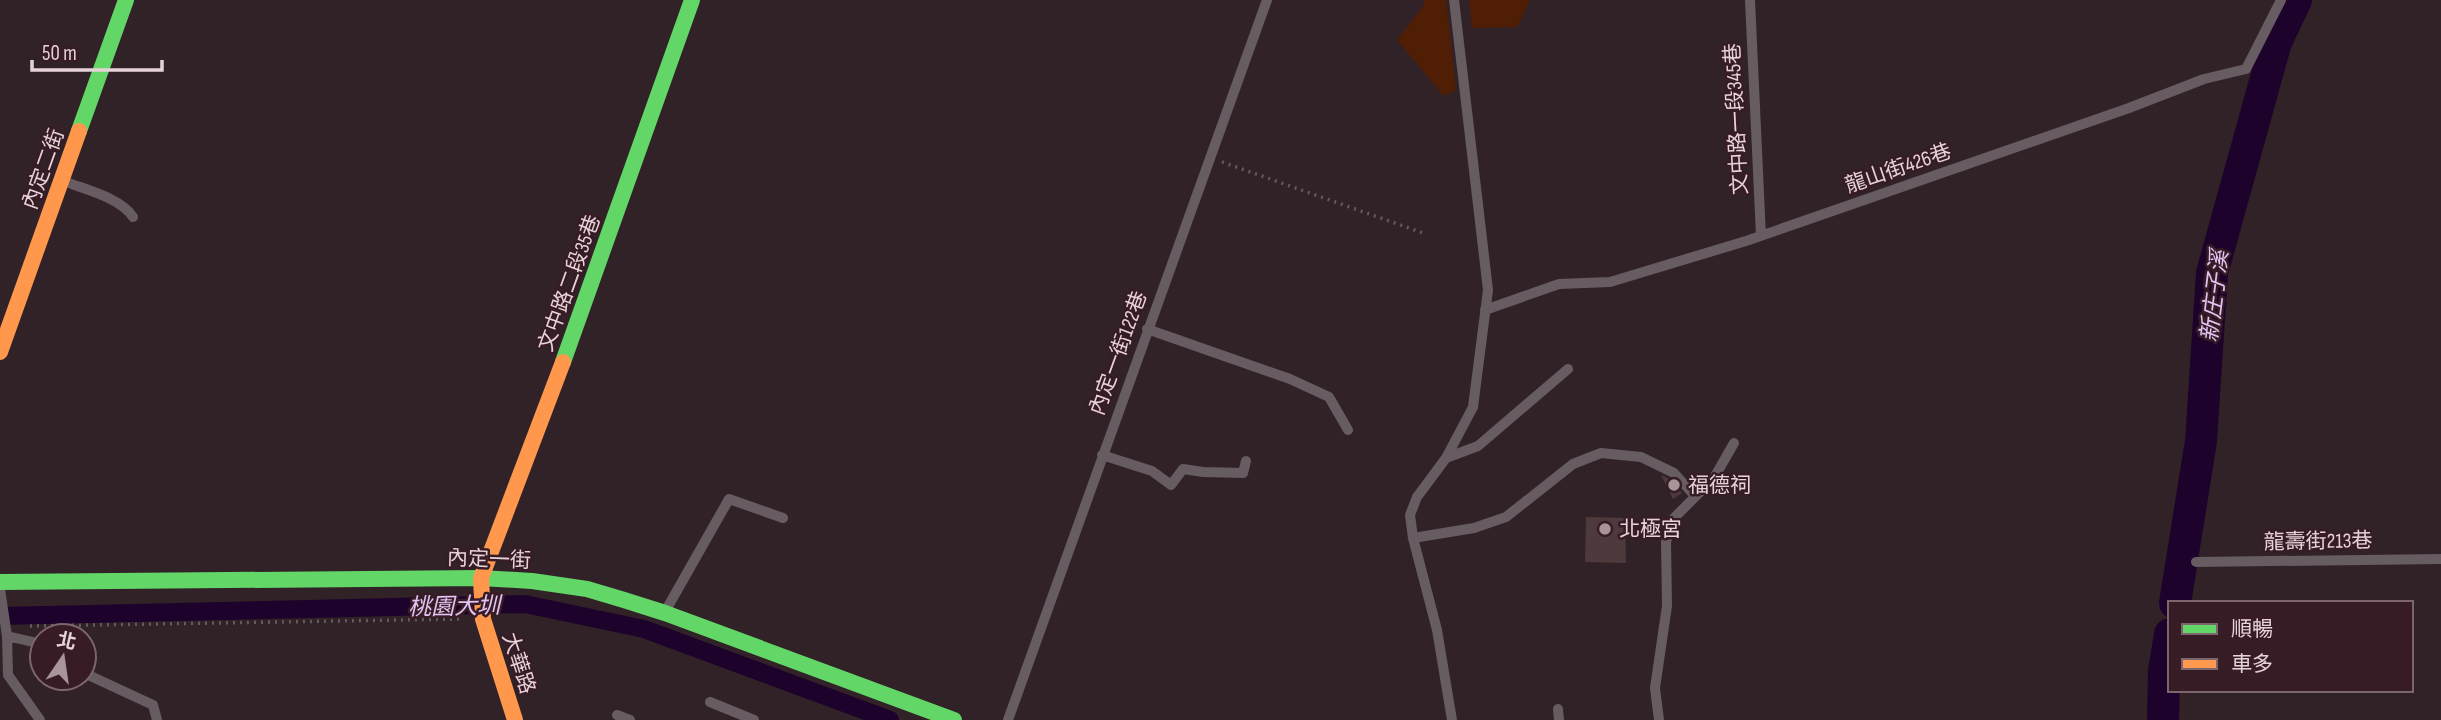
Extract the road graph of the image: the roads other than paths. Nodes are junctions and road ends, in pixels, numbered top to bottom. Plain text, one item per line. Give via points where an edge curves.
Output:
1 (126, 0) edge
2 (692, 0) edge
3 (1267, 0) edge
4 (1454, 0) edge
5 (1750, 0) edge
6 (2281, 0) edge
7 (62, 180) junction
8 (133, 217) dead end
9 (1761, 236) junction
10 (1485, 310) junction
11 (1147, 329) junction
12 (0, 352) edge
13 (1568, 369) dead end
14 (1348, 430) dead end
15 (1734, 443) dead end
16 (1102, 455) junction
17 (1446, 458) junction
18 (1246, 461) dead end
19 (1694, 495) junction
20 (783, 518) dead end
21 (1413, 538) junction
22 (2441, 559) edge
23 (2196, 562) dead end
24 (481, 578) junction
25 (0, 582) edge
26 (0, 589) edge
27 (664, 613) junction
28 (6, 631) junction
29 (28, 640) edge
30 (98, 679) edge
31 (710, 702) dead end
32 (617, 715) dead end
33 (40, 720) edge
34 (157, 720) edge
35 (515, 720) edge
36 (630, 720) edge
37 (754, 720) edge
38 (954, 720) edge
39 (1008, 720) edge
40 (1452, 720) edge
41 (1659, 720) edge

1 - 7 street, 內定二街
2 - 24 street, 文中路二段35巷
3 - 11 lane, 內定一街122巷
4 - 10 lane via 1488,290
5 - 9 lane, 文中路一段345巷
6 - 9 lane, 龍山街426巷 via 2246,69 2204,79
7 - 8 lane via 118,203
7 - 12 street, 內定二街
9 - 10 lane, 龍山街426巷 via 1610,282 1559,284
10 - 17 lane via 1473,407
11 - 14 lane via 1329,397
11 - 16 lane, 內定一街122巷
13 - 17 lane via 1478,446
15 - 19 lane via 1714,478
16 - 18 lane via 1152,471 1171,485 1183,469 1243,473
16 - 39 lane, 內定一街122巷
17 - 21 lane via 1417,497 1410,515
19 - 21 lane via 1674,472 1641,457 1601,453 1573,464 1506,517 1474,528
19 - 41 lane via 1674,518 1667,542 1667,606 1655,688
20 - 27 lane via 729,499
21 - 40 lane via 1437,630
22 - 23 lane, 龍壽街213巷
24 - 25 street, 內定一街
24 - 27 street, 內定一街 via 587,589
24 - 35 street, 大華路 via 483,619
26 - 28 lane
27 - 38 street, 內定一街
28 - 29 lane
28 - 33 lane via 8,675
30 - 34 lane via 153,705
31 - 37 lane
32 - 36 lane

